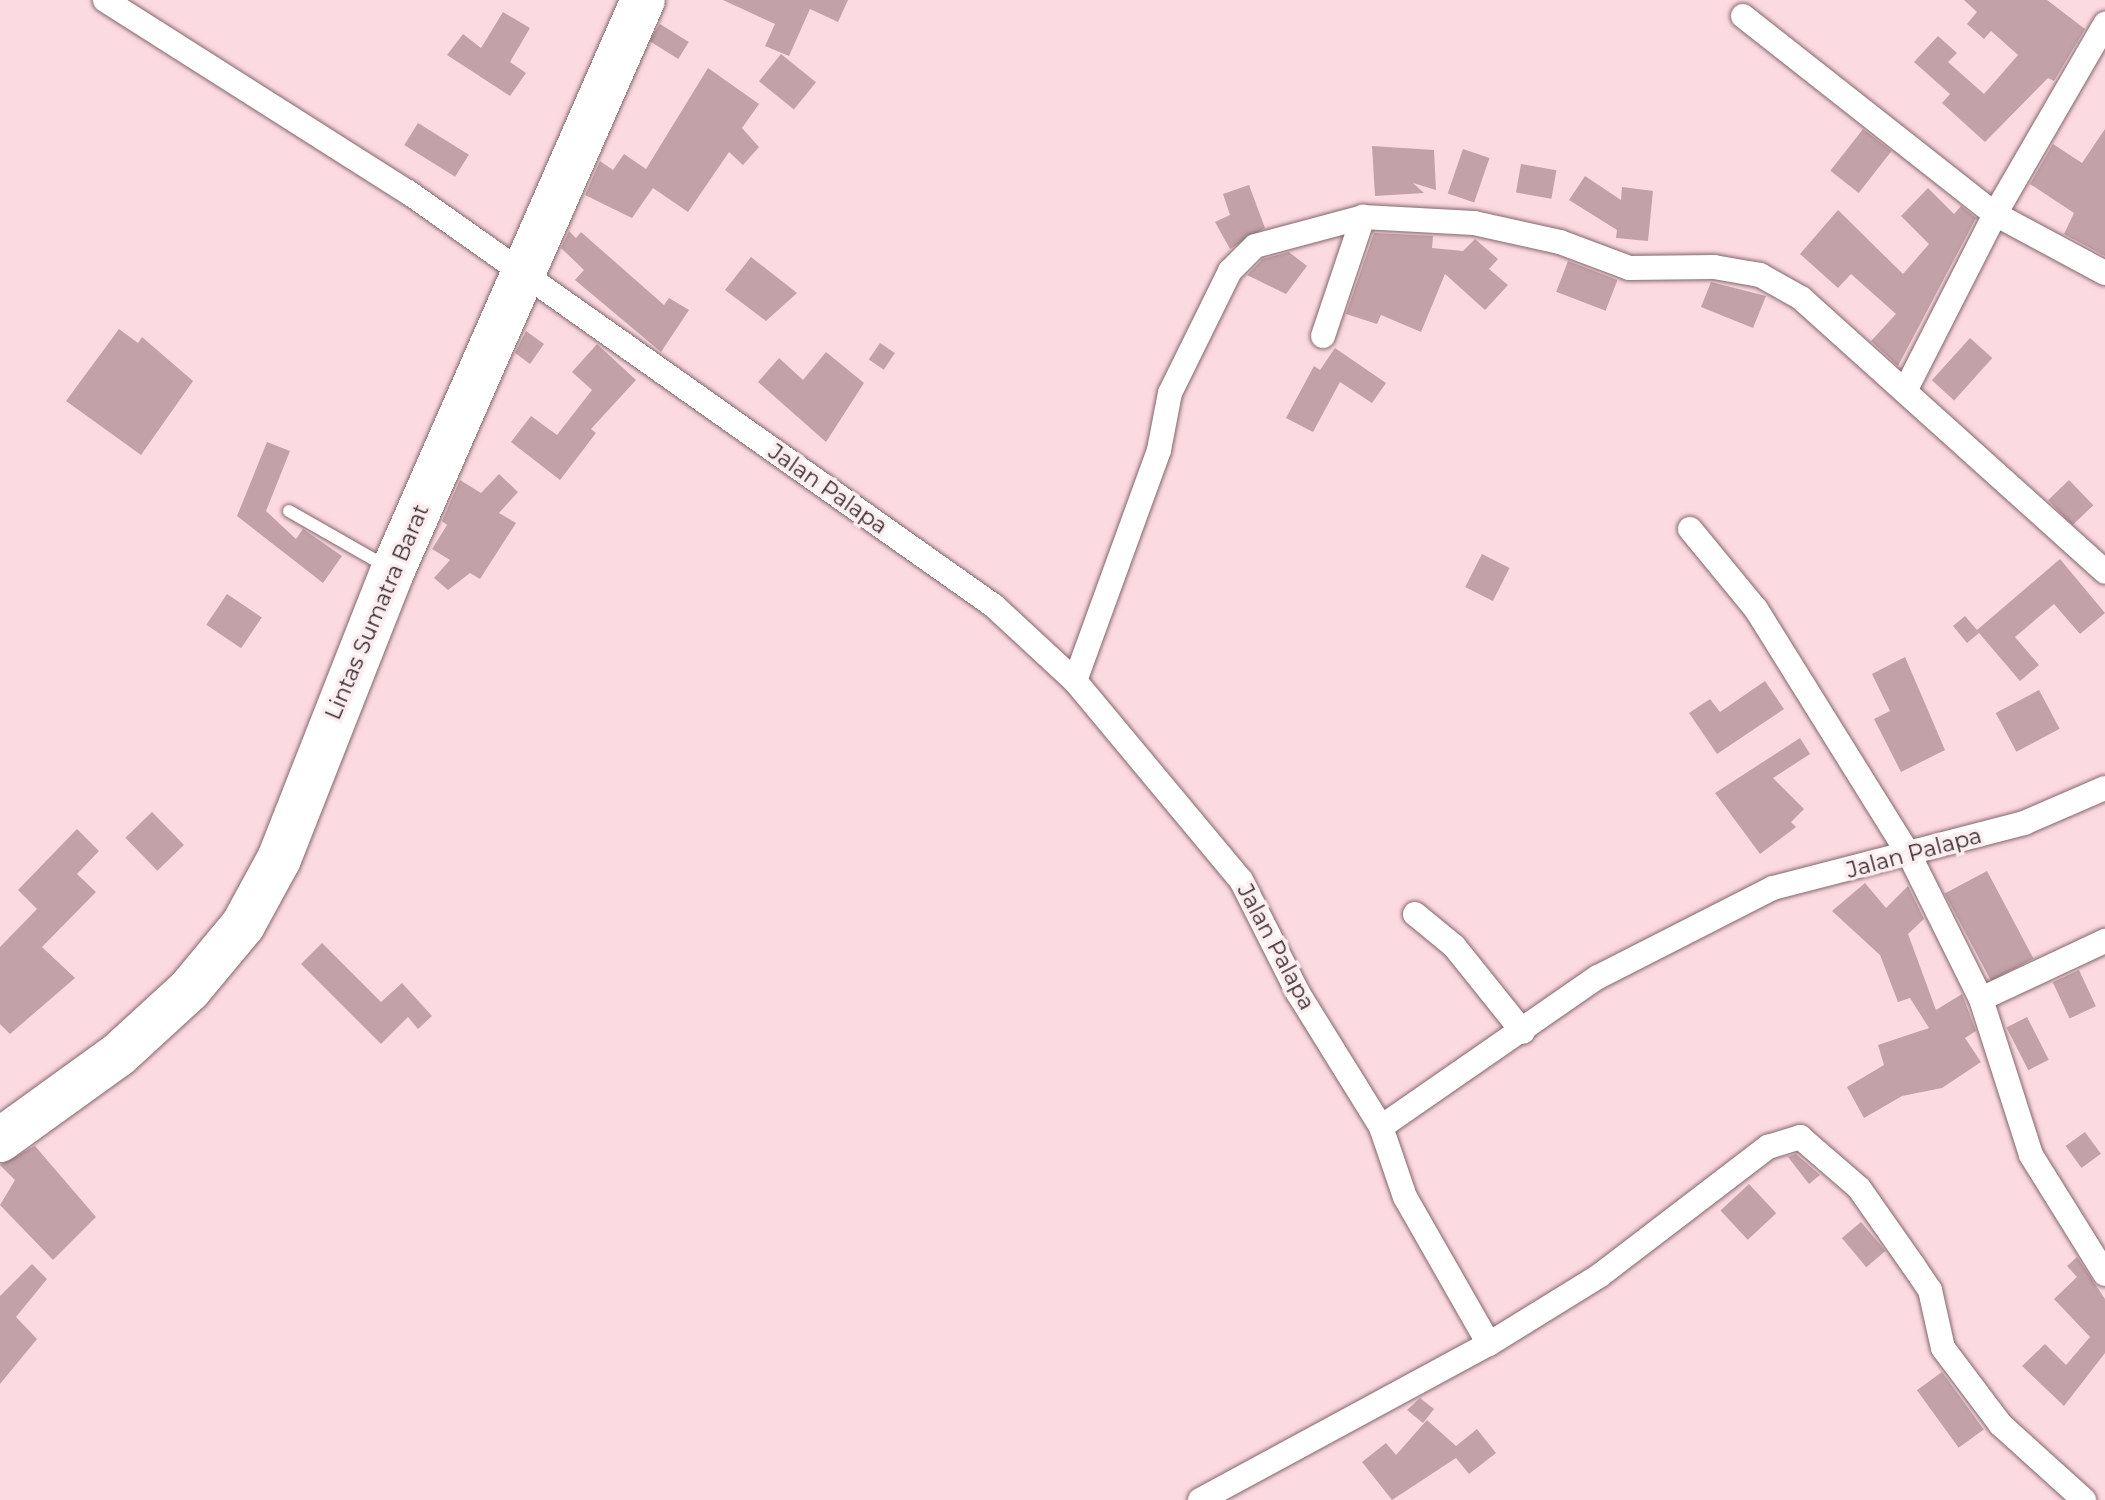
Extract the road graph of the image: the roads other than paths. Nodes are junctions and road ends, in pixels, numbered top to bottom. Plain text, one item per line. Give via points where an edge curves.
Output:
1 (105, 0) edge
2 (638, 4) edge
3 (1743, 16) dead end
4 (2105, 24) edge
5 (1995, 214) junction
6 (1363, 217) junction
7 (2105, 273) edge
8 (526, 275) junction
9 (1323, 336) dead end
10 (1905, 391) junction
11 (289, 511) dead end
12 (1690, 529) dead end
13 (393, 570) junction
14 (2105, 572) edge
15 (1075, 681) junction
16 (2105, 788) edge
17 (1910, 856) junction
18 (1415, 914) dead end
19 (2105, 941) edge
20 (1981, 999) junction
21 (1523, 1032) junction
22 (1381, 1127) junction
23 (0, 1140) edge
24 (2105, 1274) edge
25 (1489, 1344) junction
26 (1200, 1500) edge
27 (2084, 1500) edge

1 - 8 street, Jalan Palapa
2 - 8 highway, Lintas Sumatra Barat
3 - 5 street
4 - 5 street
5 - 7 street
5 - 10 street
6 - 9 street
6 - 10 street via 1474,223 1560,242 1629,268 1714,267 1760,275 1801,298
6 - 15 street via 1255,246 1230,271 1170,393 1159,450
8 - 13 highway, Lintas Sumatra Barat
8 - 15 street, Jalan Palapa via 994,606
10 - 14 street
11 - 13 lane
12 - 17 street via 1756,609
13 - 23 highway, Lintas Sumatra Barat via 279,859 243,925 189,990 118,1055
15 - 22 street, Jalan Palapa via 1241,880 1298,993
16 - 17 street, Jalan Palapa via 2024,823
17 - 20 street
17 - 21 street, Jalan Palapa via 1773,888 1598,977
18 - 21 street via 1454,946
19 - 20 street
20 - 24 street via 2031,1155
21 - 22 street, Jalan Palapa
22 - 25 street via 1405,1197
25 - 26 street
25 - 27 street via 1599,1276 1768,1147 1800,1137 1859,1188 1913,1265 1930,1290 1943,1348 2001,1425

